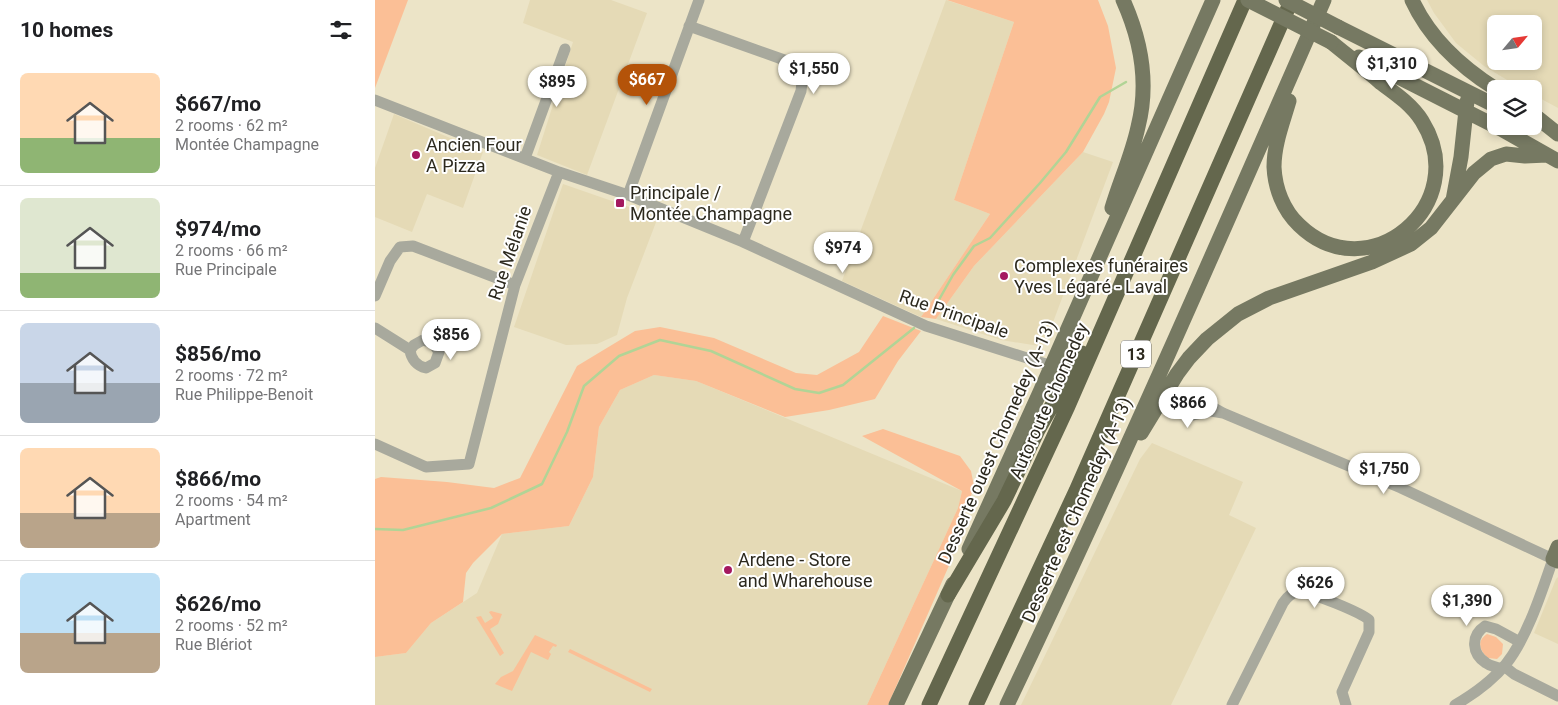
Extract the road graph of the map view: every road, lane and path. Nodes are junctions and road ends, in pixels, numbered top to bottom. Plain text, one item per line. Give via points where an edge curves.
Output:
1 (699, 0) edge
2 (1123, 0) edge
3 (1213, 0) edge
4 (1247, 0) edge
5 (1286, 0) edge
6 (1292, 0) edge
7 (1324, 0) edge
8 (1412, 0) edge
9 (689, 26) junction
10 (1306, 42) junction
11 (1331, 42) junction
12 (565, 48) dead end
13 (1487, 83) edge
14 (1468, 92) junction
15 (375, 100) edge
16 (1487, 102) edge
17 (1466, 111) junction
18 (1542, 122) edge
19 (1542, 129) edge
20 (1558, 136) edge
21 (525, 158) junction
22 (1552, 158) edge
23 (559, 172) junction
24 (628, 195) junction
25 (1452, 201) junction
26 (743, 242) junction
27 (1092, 274) junction
28 (515, 285) junction
29 (1121, 285) junction
30 (375, 296) edge
31 (375, 328) edge
32 (410, 350) dead end
33 (1052, 366) junction
34 (1223, 413) dead end
35 (375, 444) edge
36 (1110, 484) junction
37 (1556, 556) edge
38 (948, 595) junction
39 (1519, 642) junction
40 (1502, 668) junction
41 (1558, 696) edge
42 (895, 705) edge
43 (929, 705) edge
44 (977, 705) edge
45 (1007, 705) edge
46 (1232, 705) edge
47 (1346, 705) edge
48 (1455, 705) edge

1 - 9 street
2 - 27 main road via 1135,29 1141,59 1141,110 1134,143
3 - 27 main road, Desserte ouest Chomedey (A-13)
4 - 11 main road, bridge
4 - 29 highway, Autoroute Chomedey / 13
5 - 14 main road, bridge
6 - 44 highway, 13 via 1084,472
7 - 10 main road, Desserte est Chomedey (A-13)
8 - 13 main road via 1426,25 1447,50
9 - 24 street
9 - 26 street via 790,62 798,67 803,77 801,91
10 - 11 main road via 1276,146 1274,167 1279,194 1295,222 1315,238 1339,247 1370,247 1399,235 1423,212 1435,181 1435,155 1429,134 1413,109
10 - 36 main road, Desserte est Chomedey (A-13)
11 - 17 main road
12 - 21 street
14 - 16 main road
14 - 17 main road
15 - 21 street, Rue Principale
17 - 22 main road
17 - 25 main road
18 - 20 main road
19 - 20 main road
21 - 23 street, Rue Principale
22 - 25 main road via 1506,154 1491,159 1478,168
23 - 24 street, Rue Principale
23 - 28 street, Rue Mélanie
24 - 26 street, Rue Principale
25 - 36 main road via 1426,233 1405,247 1269,298 1243,311 1217,330 1177,374
26 - 33 street, Rue Principale via 926,326
27 - 33 main road, Desserte ouest Chomedey (A-13)
28 - 30 street via 413,246 400,247
28 - 35 street, Rue Mélanie via 469,464 426,467
29 - 38 highway via 1038,430 1004,501
29 - 43 highway, Autoroute Chomedey / 13
31 - 32 street
33 - 38 main road, Desserte ouest Chomedey (A-13)
34 - 37 street
36 - 45 main road, Desserte est Chomedey (A-13)
37 - 39 street
38 - 42 main road, Desserte ouest Chomedey (A-13)
39 - 40 street
39 - 40 street via 1487,626 1480,630 1474,644 1475,652 1487,664
40 - 41 street
40 - 48 street via 1481,688
46 - 47 street via 1283,603 1289,596 1300,592 1369,620 1369,632 1342,692

